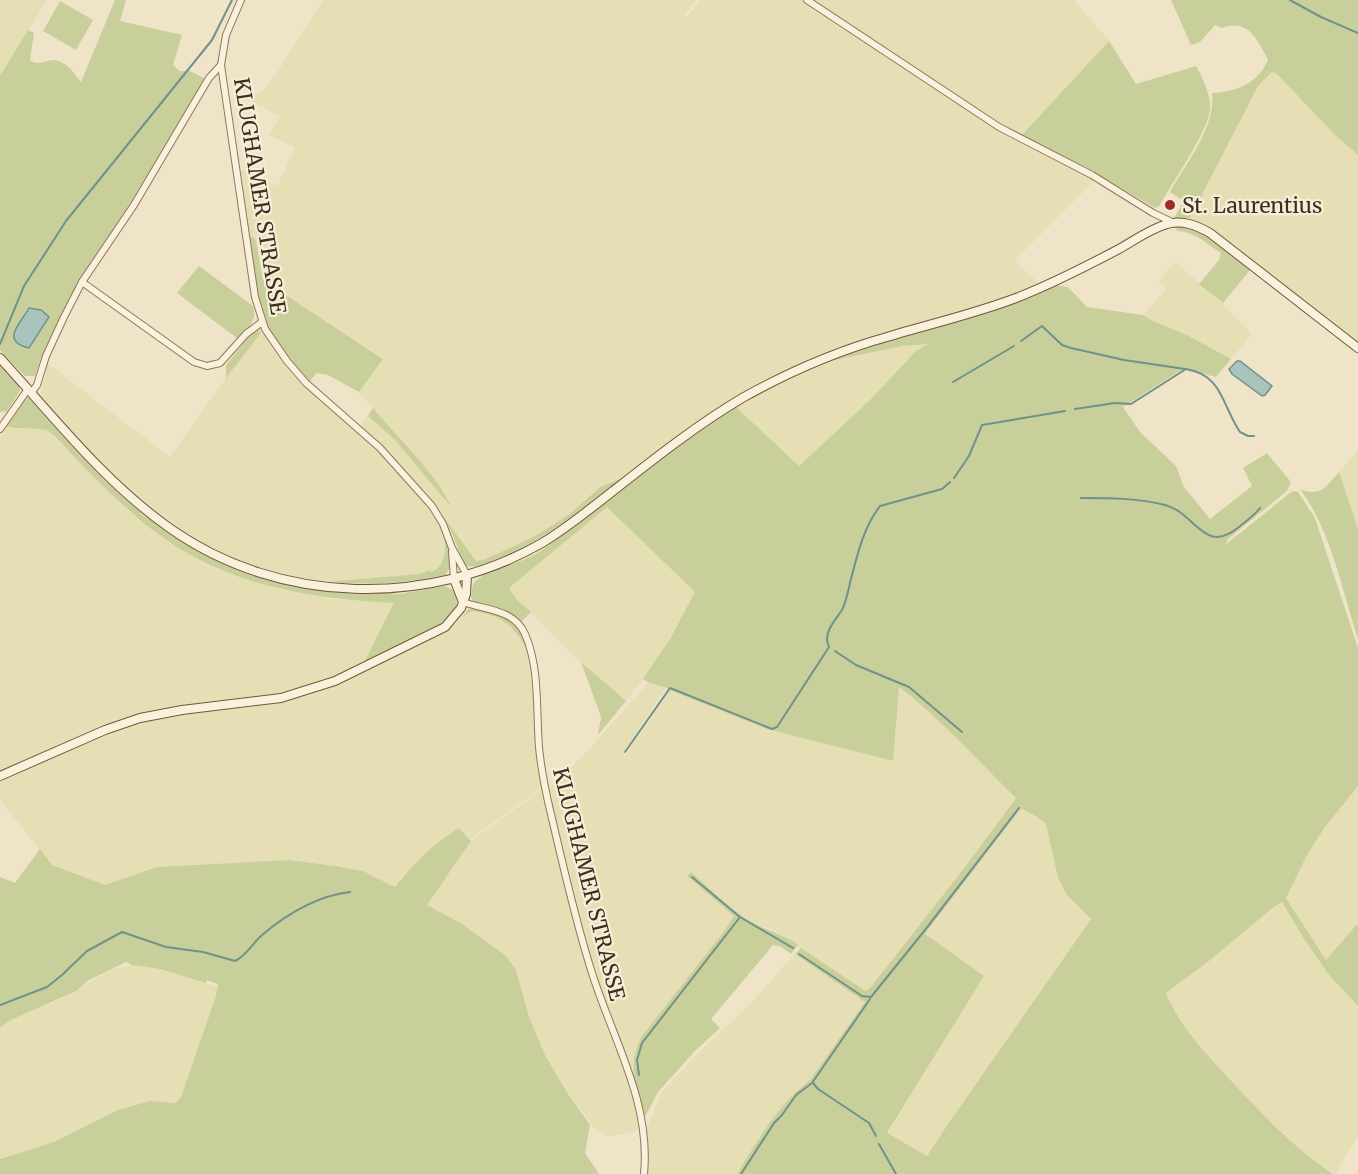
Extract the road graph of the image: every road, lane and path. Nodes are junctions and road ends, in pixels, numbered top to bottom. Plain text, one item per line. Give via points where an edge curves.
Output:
1 (242, 0) edge
2 (807, 0) edge
3 (221, 65) junction
4 (1153, 213) junction
5 (1174, 223) junction
6 (1157, 228) junction
7 (82, 282) junction
8 (262, 322) junction
9 (1358, 348) edge
10 (0, 358) edge
11 (30, 390) junction
12 (0, 429) edge
13 (452, 548) junction
14 (467, 575) junction
15 (454, 579) junction
16 (463, 602) junction
17 (0, 776) edge
18 (644, 1174) edge

1 - 3 street via 226,34
2 - 4 street via 999,127 1092,175
3 - 7 street via 209,78 163,158
3 - 8 street, KLUGHAMER STRASSE
4 - 5 street
4 - 6 street
5 - 6 main road
5 - 9 main road via 1192,224 1210,233
6 - 14 main road via 1024,295 848,349 771,383 698,426 547,540 494,567
7 - 8 street via 202,366 220,363
7 - 11 street via 46,356 37,385
8 - 13 street, KLUGHAMER STRASSE via 277,348 306,383 380,448 423,494 443,524
10 - 11 main road
11 - 12 street
11 - 15 main road via 133,499 172,530 231,561 291,580 357,590 395,589
13 - 14 street, KLUGHAMER STRASSE
13 - 15 street, KLUGHAMER STRASSE
14 - 15 main road
14 - 16 main road
15 - 16 main road
16 - 17 main road via 454,618 439,631 314,689 273,700 140,718
16 - 18 street, KLUGHAMER STRASSE via 512,618 526,637 533,663 545,787 582,939 639,1105 645,1140

